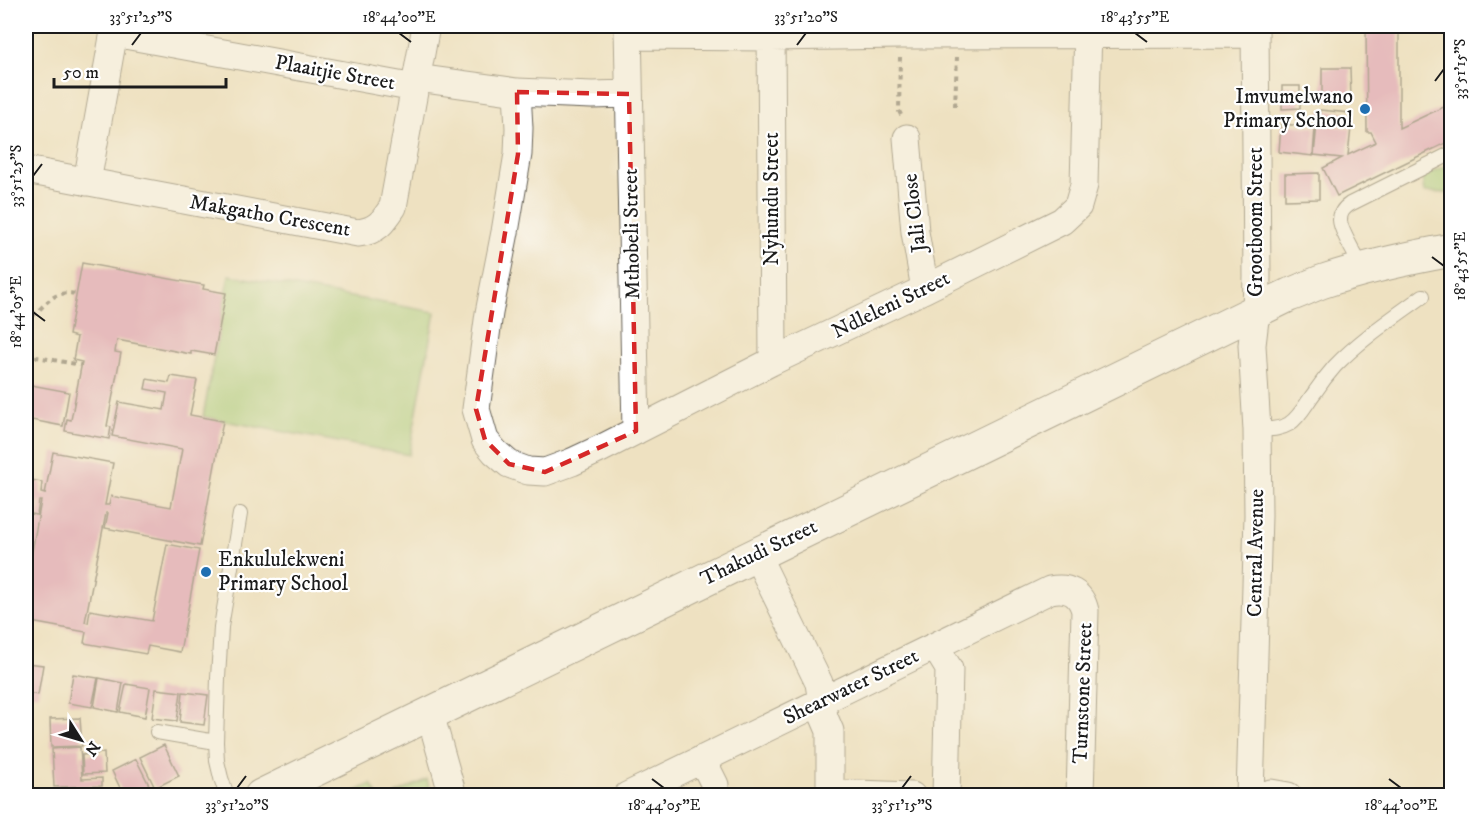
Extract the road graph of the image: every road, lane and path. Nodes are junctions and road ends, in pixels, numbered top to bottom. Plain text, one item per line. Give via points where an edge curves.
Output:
1 (426, 26) edge
2 (114, 29) edge
3 (1088, 30) edge
4 (1255, 30) edge
5 (628, 31) edge
6 (771, 31) edge
7 (900, 35) junction
8 (958, 35) junction
9 (416, 83) junction
10 (517, 92) junction
11 (629, 94) junction
12 (955, 106) dead end
13 (907, 138) joint
14 (1452, 153) edge
15 (26, 170) edge
16 (87, 182) junction
17 (1452, 250) edge
18 (1363, 269) junction
19 (925, 289) junction
20 (77, 294) dead end
21 (1423, 296) dead end
22 (1256, 311) junction
23 (26, 321) edge
24 (26, 355) edge
25 (773, 361) junction
26 (81, 365) dead end
27 (1257, 430) junction
28 (636, 431) junction
29 (240, 514) dead end
30 (756, 554) junction
31 (1076, 594) joint
32 (935, 646) junction
33 (822, 701) junction
34 (430, 714) junction
35 (157, 732) dead end
36 (216, 742) junction
37 (702, 759) junction
38 (830, 794) edge
39 (227, 795) edge
40 (261, 795) edge
41 (453, 795) edge
42 (627, 795) edge
43 (714, 795) edge
44 (912, 795) edge
45 (946, 795) edge
46 (1080, 795) edge
47 (1250, 795) edge
48 (1268, 795) edge
49 (1288, 795) edge

1 - 9 street, Makgatho Crescent
2 - 9 street, Plaaitjie Street
2 - 16 street
3 - 4 street
3 - 8 street
3 - 19 street, Ndleleni Street via 1084,185 1078,206 1062,221
4 - 22 street, Grootboom Street
5 - 6 street
5 - 11 street, Mthobeli Street
6 - 7 street
6 - 25 street, Nyhundu Street
7 - 8 street
7 - 13 path via 899,111
8 - 12 path
9 - 10 street, Plaaitjie Street
9 - 16 street, Makgatho Crescent via 393,207 369,231 358,233
10 - 11 street, Plaaitjie Street
10 - 28 street, Ndleleni Street via 518,154 476,408 485,440 508,464 545,472
11 - 28 street, Mthobeli Street
13 - 19 street, Jali Close via 915,232
14 - 18 lane via 1344,208 1340,223
15 - 16 street, Makgatho Crescent
17 - 18 street, Thakudi Street
18 - 22 street, Thakudi Street
19 - 25 street, Ndleleni Street
20 - 23 path via 54,296
21 - 27 lane via 1353,349 1290,424
22 - 27 street, Central Avenue via 1252,345
22 - 30 street, Thakudi Street
24 - 26 path
25 - 28 street, Ndleleni Street
27 - 47 street, Central Avenue
29 - 36 lane via 221,627
30 - 33 street via 819,683
30 - 34 street, Thakudi Street
31 - 32 street, Shearwater Street via 1068,589 1050,590
31 - 46 street, Turnstone Street via 1085,611
32 - 33 street, Shearwater Street
32 - 45 street via 949,669
33 - 37 street, Shearwater Street
33 - 38 street via 830,731
34 - 40 street, Thakudi Street
34 - 41 street
35 - 36 lane
36 - 39 lane via 220,778
37 - 42 street, Shearwater Street
37 - 43 street via 715,785
38 - 44 street
48 - 49 street

